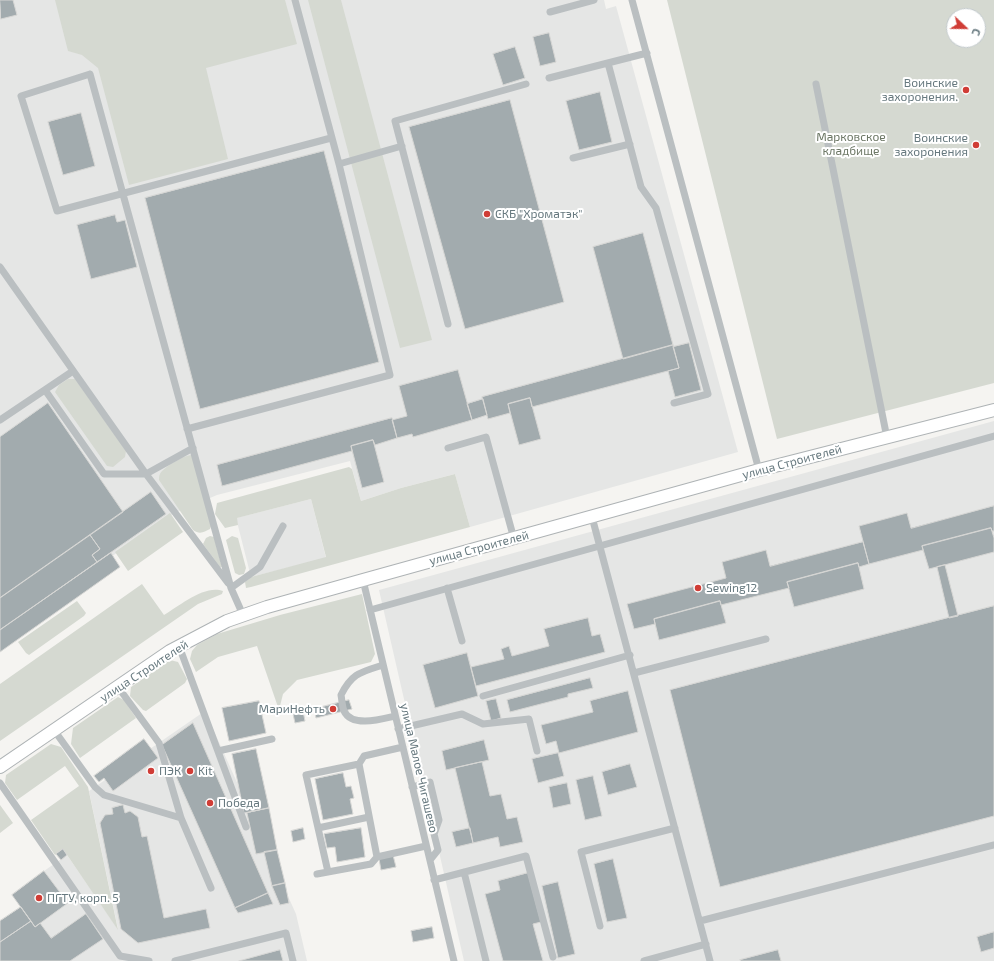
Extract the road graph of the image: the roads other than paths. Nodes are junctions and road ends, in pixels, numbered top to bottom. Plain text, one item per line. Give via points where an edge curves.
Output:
1 (295, 0) edge
2 (594, 0) edge
3 (632, 0) edge
4 (550, 12) dead end
5 (647, 53) junction
6 (608, 63) junction
7 (549, 78) dead end
8 (526, 84) dead end
9 (816, 84) dead end
10 (331, 138) junction
11 (630, 144) junction
12 (402, 146) junction
13 (573, 158) dead end
14 (339, 164) junction
15 (123, 193) junction
16 (0, 267) edge
17 (448, 324) dead end
18 (73, 371) junction
19 (45, 390) junction
20 (674, 403) dead end
21 (994, 410) edge
22 (0, 420) edge
23 (187, 429) junction
24 (994, 436) edge
25 (887, 438) junction
26 (193, 448) junction
27 (448, 448) dead end
28 (759, 470) junction
29 (146, 474) junction
30 (592, 517) junction
31 (284, 526) dead end
32 (514, 539) junction
33 (600, 545) junction
34 (363, 580) junction
35 (231, 588) junction
36 (447, 588) junction
37 (370, 610) junction
38 (243, 615) junction
39 (766, 639) dead end
40 (462, 641) dead end
41 (179, 646) junction
42 (630, 655) junction
43 (383, 665) junction
44 (634, 673) junction
45 (118, 688) junction
46 (483, 696) dead end
47 (395, 716) junction
48 (398, 728) junction
49 (54, 730) junction
50 (272, 740) dead end
51 (403, 747) junction
52 (218, 751) junction
53 (537, 751) dead end
54 (359, 764) junction
55 (0, 767) edge
56 (0, 783) edge
57 (412, 787) junction
58 (369, 817) junction
59 (181, 818) junction
60 (246, 827) dead end
61 (318, 828) junction
62 (675, 828) junction
63 (994, 845) edge
64 (426, 846) junction
65 (377, 857) junction
66 (430, 860) junction
67 (328, 872) junction
68 (464, 872) junction
69 (317, 874) dead end
70 (434, 880) junction
71 (211, 888) dead end
72 (700, 921) junction
73 (600, 926) dead end
74 (706, 944) junction
75 (553, 957) dead end
76 (119, 959) edge
77 (149, 961) edge
78 (176, 961) edge
79 (293, 961) edge
80 (454, 961) edge
81 (486, 961) edge
82 (644, 961) edge
83 (710, 961) edge

1 - 10 street
2 - 4 street
3 - 5 street
5 - 6 street
5 - 28 street
6 - 7 street
6 - 11 street
8 - 12 street via 395,121
9 - 25 street
10 - 14 street
10 - 15 street
11 - 13 street
11 - 20 street via 641,187 656,208 708,394
12 - 14 street
12 - 17 street
14 - 23 street via 390,375
15 - 15 street via 57,211 21,96 90,74
15 - 23 street
16 - 18 street
18 - 19 street
18 - 29 street
19 - 22 street
19 - 29 street via 104,474
21 - 25 main road, улица Строителей
23 - 26 street
24 - 33 street
25 - 28 main road, улица Строителей
26 - 29 street
26 - 35 street
27 - 32 street via 486,437
28 - 30 main road, улица Строителей
29 - 35 street
30 - 32 main road, улица Строителей
30 - 33 street
31 - 35 street via 260,567
32 - 34 main road, улица Строителей
33 - 36 street
33 - 42 street
34 - 37 street, улица Малое Чигашево
34 - 38 main road, улица Строителей
35 - 38 street
36 - 37 street
36 - 40 street
37 - 43 street, улица Малое Чигашево
38 - 41 main road, улица Строителей
39 - 44 street
41 - 45 main road, улица Строителей
41 - 52 street
42 - 44 street
42 - 46 street
43 - 47 street, улица Малое Чигашево
43 - 47 street via 358,673 352,678 341,695 344,711 348,716 363,722
44 - 62 street
45 - 49 main road, улица Строителей
45 - 59 street via 159,743
47 - 48 street, улица Малое Чигашево
48 - 51 street, улица Малое Чигашево
48 - 53 street via 462,714 483,724 529,719
49 - 55 main road, улица Строителей
49 - 59 street via 94,787 104,795
50 - 52 street
51 - 54 street via 364,756
51 - 57 street, улица Малое Чигашево
52 - 60 street
54 - 58 street
54 - 61 street via 306,775
56 - 76 street
57 - 64 street, улица Малое Чигашево
57 - 66 street via 430,782 439,820 434,834 438,850
58 - 61 street
58 - 65 street
59 - 71 street
61 - 67 street
62 - 72 street
62 - 73 street via 581,852
63 - 72 street
64 - 65 street
64 - 66 street, улица Малое Чигашево
65 - 67 street via 371,864
66 - 70 street, улица Малое Чигашево
67 - 69 street
68 - 70 street
68 - 75 street via 526,856
68 - 81 street
70 - 80 street, улица Малое Чигашево
72 - 74 street
74 - 82 street
74 - 83 street
76 - 77 street
78 - 79 street via 286,933

